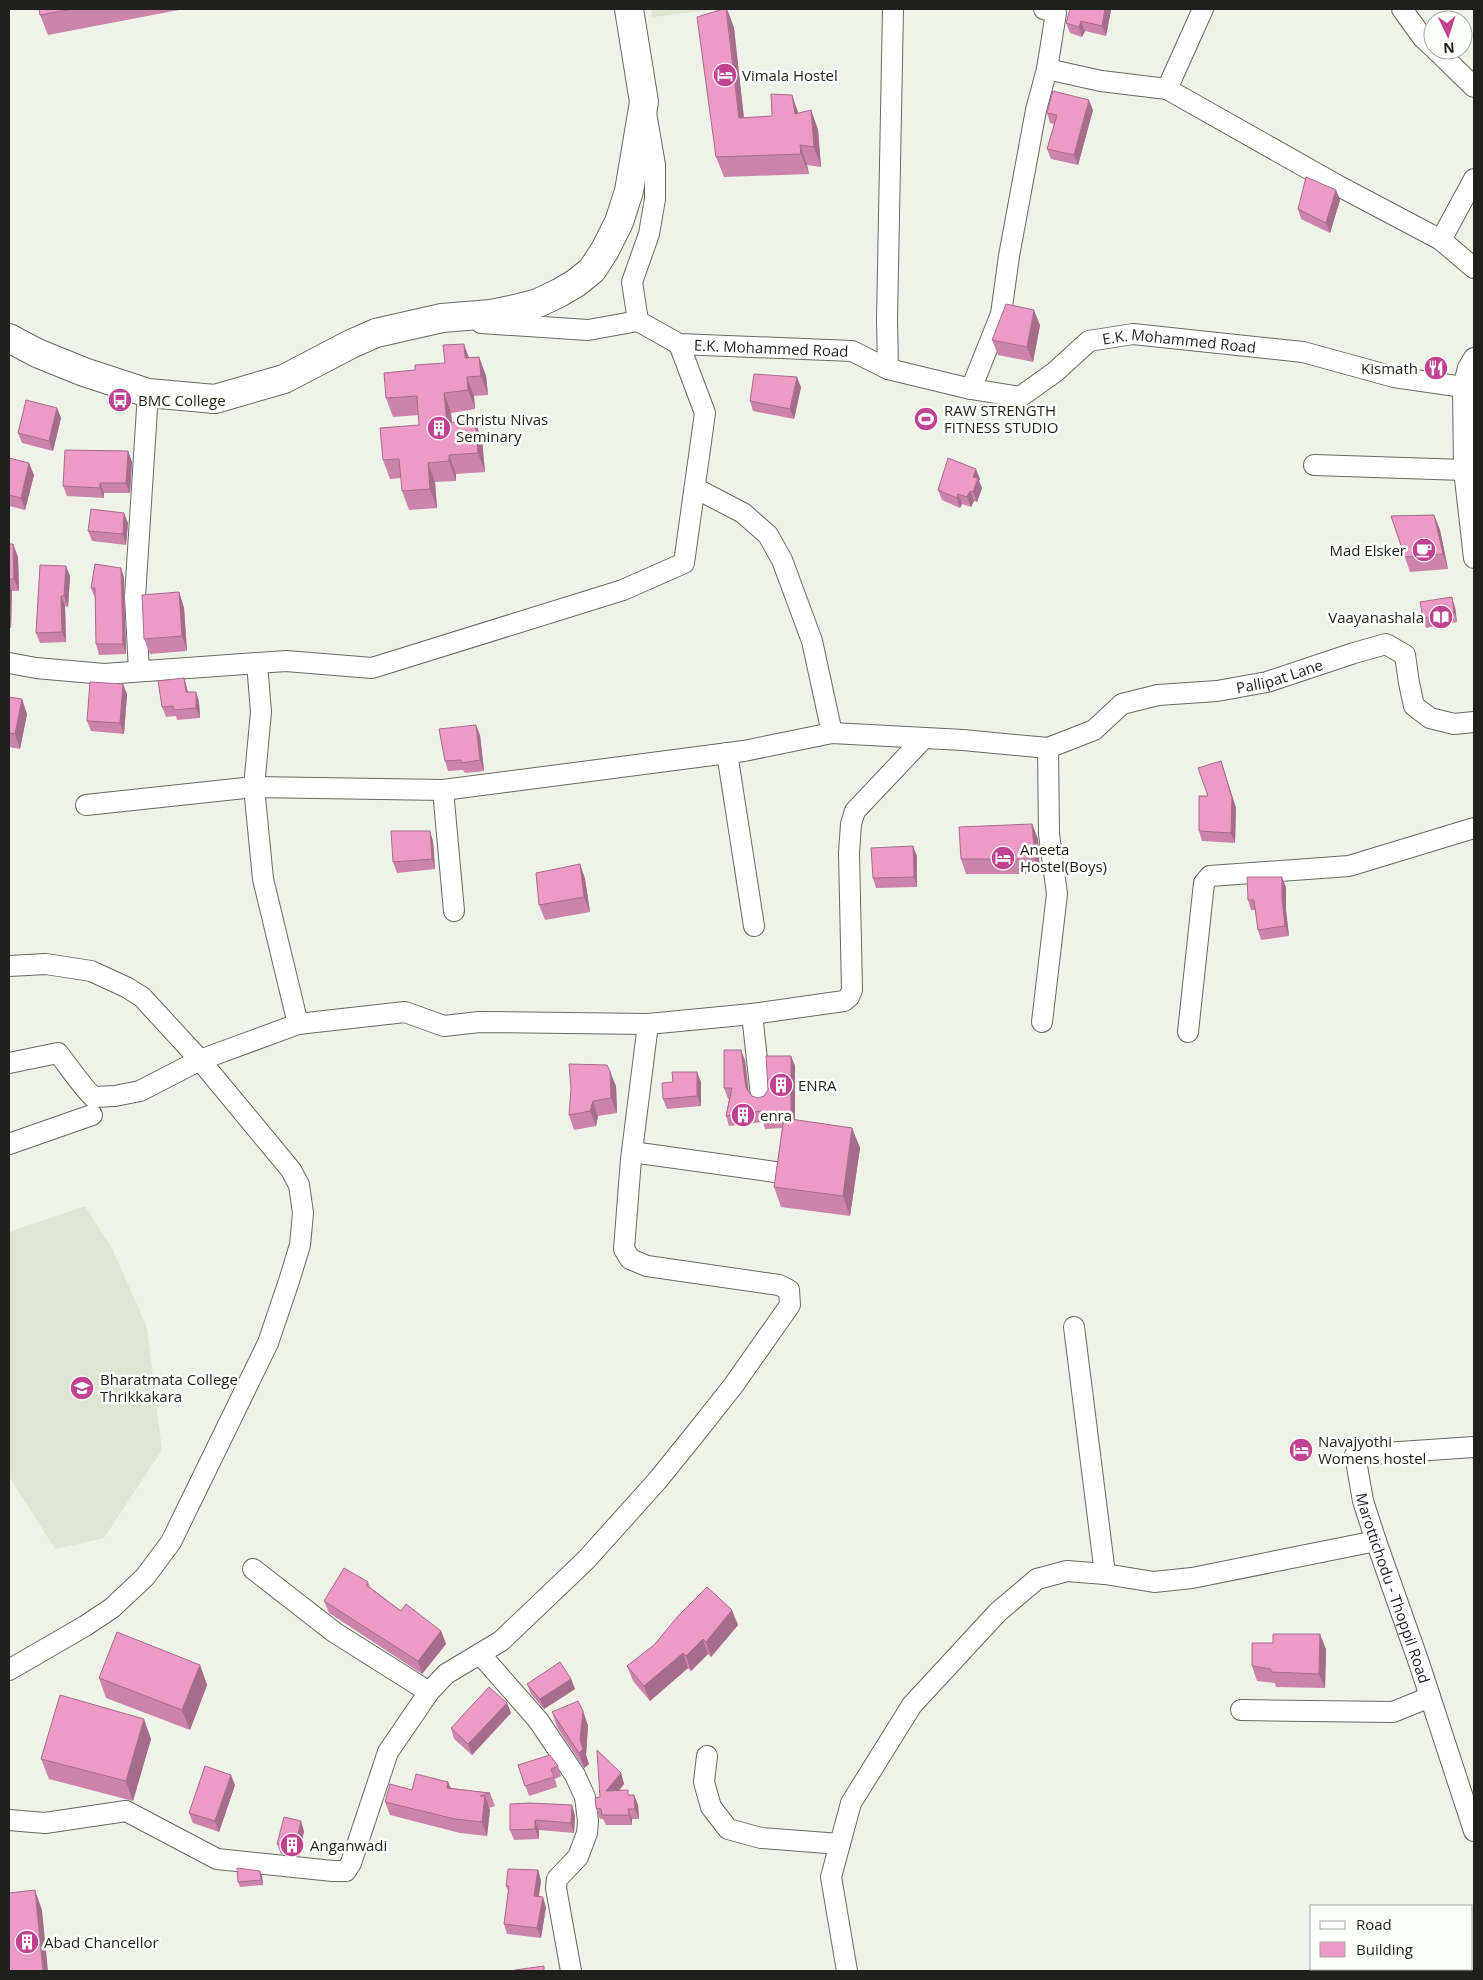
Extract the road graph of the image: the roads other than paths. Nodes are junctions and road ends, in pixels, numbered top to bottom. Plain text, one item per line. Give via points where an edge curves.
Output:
1 (629, 9) edge
2 (893, 9) edge
3 (1044, 9) edge
4 (1203, 9) edge
5 (1402, 9) edge
6 (1423, 38) edge
7 (1447, 60) edge
8 (1047, 69) junction
9 (1473, 84) edge
10 (1166, 89) junction
11 (644, 102) junction
12 (1474, 178) edge
13 (1440, 240) junction
14 (1474, 268) edge
15 (432, 320) junction
16 (638, 320) junction
17 (9, 338) edge
18 (679, 344) junction
19 (1474, 358) edge
20 (888, 368) junction
21 (1463, 387) junction
22 (971, 389) junction
23 (148, 393) junction
24 (1314, 466) dead end
25 (1464, 470) junction
26 (695, 488) junction
27 (1474, 558) edge
28 (9, 663) edge
29 (257, 663) junction
30 (139, 671) junction
31 (1474, 722) edge
32 (832, 733) junction
33 (924, 738) junction
34 (1048, 748) junction
35 (727, 753) junction
36 (254, 787) junction
37 (443, 790) junction
38 (86, 805) dead end
39 (1474, 828) edge
40 (454, 911) dead end
41 (754, 926) dead end
42 (9, 966) edge
43 (752, 1014) junction
44 (1042, 1022) dead end
45 (298, 1024) junction
46 (648, 1024) junction
47 (1188, 1032) dead end
48 (200, 1060) junction
49 (9, 1063) edge
50 (761, 1096) edge
51 (92, 1115) dead end
52 (9, 1144) edge
53 (632, 1152) junction
54 (774, 1172) edge
55 (1074, 1327) dead end
56 (1474, 1447) edge
57 (1376, 1541) junction
58 (253, 1569) dead end
59 (1105, 1574) junction
60 (480, 1654) junction
61 (9, 1670) edge
62 (429, 1692) junction
63 (1430, 1697) junction
64 (1242, 1710) dead end
65 (707, 1756) dead end
66 (9, 1820) edge
67 (1474, 1827) edge
68 (840, 1844) junction
69 (571, 1971) edge
70 (847, 1971) edge

1 - 11 main road
2 - 20 street
3 - 8 street via 1056,13
4 - 10 street
5 - 6 street
7 - 9 street
8 - 10 street via 1101,81
8 - 22 street via 1012,236 1001,314
10 - 13 street
11 - 15 main road via 629,192 620,222 592,270 576,284 538,303 491,314
11 - 16 street via 655,165 655,199 649,234 632,282
12 - 13 street
13 - 14 street
15 - 16 street via 588,330
15 - 23 main road via 376,333 284,379 232,395 197,399
16 - 18 street, E.K. Mohammed Road
17 - 23 main road via 84,372
18 - 20 street, E.K. Mohammed Road via 852,351
18 - 26 street via 705,413
19 - 21 street
20 - 22 street, E.K. Mohammed Road
21 - 22 street, E.K. Mohammed Road via 1394,377 1303,352 1133,334 1089,341 1055,372 1020,397
21 - 25 street
23 - 30 street via 135,597
24 - 25 street
25 - 27 street
26 - 29 street via 684,564 623,590 372,668 286,661
26 - 32 street via 743,513 768,535 782,560 812,641
28 - 30 street via 104,674
29 - 30 street
29 - 36 street via 261,712
31 - 34 street, Pallipat Lane via 1454,724 1430,718 1414,706 1405,655 1386,644 1267,682 1217,691 1158,695 1122,704 1094,730
32 - 33 street
32 - 35 street
33 - 34 street
33 - 43 street via 855,811 850,824 852,990 849,997 844,1001
34 - 44 street via 1049,834 1057,894
35 - 37 street
35 - 41 street
36 - 37 street
36 - 38 street
36 - 45 street via 263,879
37 - 40 street
39 - 47 street via 1349,866 1210,876 1204,883
42 - 48 street via 46,964 90,972 126,987 142,997
43 - 46 street
43 - 50 street
45 - 46 street via 405,1012 444,1026 479,1022
45 - 48 street
46 - 53 street
48 - 49 street via 140,1091 93,1097 58,1053
48 - 61 street via 291,1170 299,1186 303,1213 300,1245 289,1281 268,1343 171,1542 145,1577 112,1608
51 - 52 street
53 - 54 street
53 - 60 street via 624,1249 630,1260 647,1266 779,1284 789,1290 790,1305 733,1386 634,1508 586,1560 501,1641
55 - 59 street
56 - 57 street, Marottichodu - Thoppil Road via 1355,1455 1363,1501
57 - 59 street via 1192,1578 1154,1582
57 - 63 street, Marottichodu - Thoppil Road
58 - 62 street via 334,1632
59 - 68 street via 1067,1571 1037,1579 998,1612 912,1705 851,1803
60 - 62 street via 446,1674
60 - 69 street via 538,1720 575,1775 585,1797 587,1833 578,1857 557,1879 556,1888
62 - 66 street via 388,1752 346,1870 217,1859 126,1811 45,1823
63 - 64 street via 1393,1712
63 - 67 street, Marottichodu - Thoppil Road
65 - 68 street via 704,1782 711,1807 728,1829 761,1838
68 - 70 street via 832,1877

